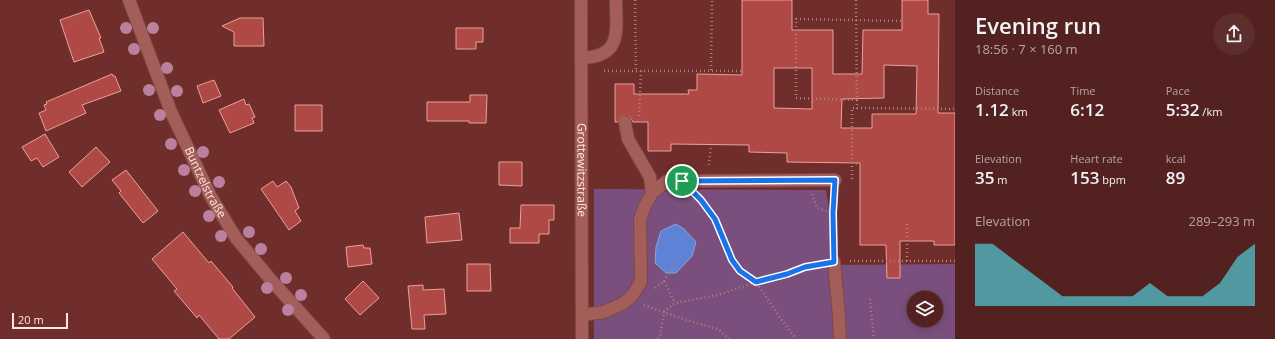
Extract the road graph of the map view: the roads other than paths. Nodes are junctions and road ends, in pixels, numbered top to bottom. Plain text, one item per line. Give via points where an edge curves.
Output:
1 (129, 0) edge
2 (581, 0) edge
3 (616, 0) edge
4 (581, 58) junction
5 (625, 122) dead end
6 (835, 180) road end
7 (652, 193) junction
8 (834, 262) road end
9 (582, 315) junction
10 (324, 339) edge
11 (582, 339) edge
12 (840, 339) edge

1 - 10 street, Buntzelstraße via 172,112 211,197 236,238
2 - 4 street, Grottewitzstraße
3 - 4 street via 616,37 612,47 602,55
4 - 9 street, Grottewitzstraße
5 - 7 street via 628,138 650,177
6 - 7 street via 666,181
7 - 9 street via 640,219 641,282 631,298 622,304 604,312
8 - 12 street
9 - 11 street, Grottewitzstraße

